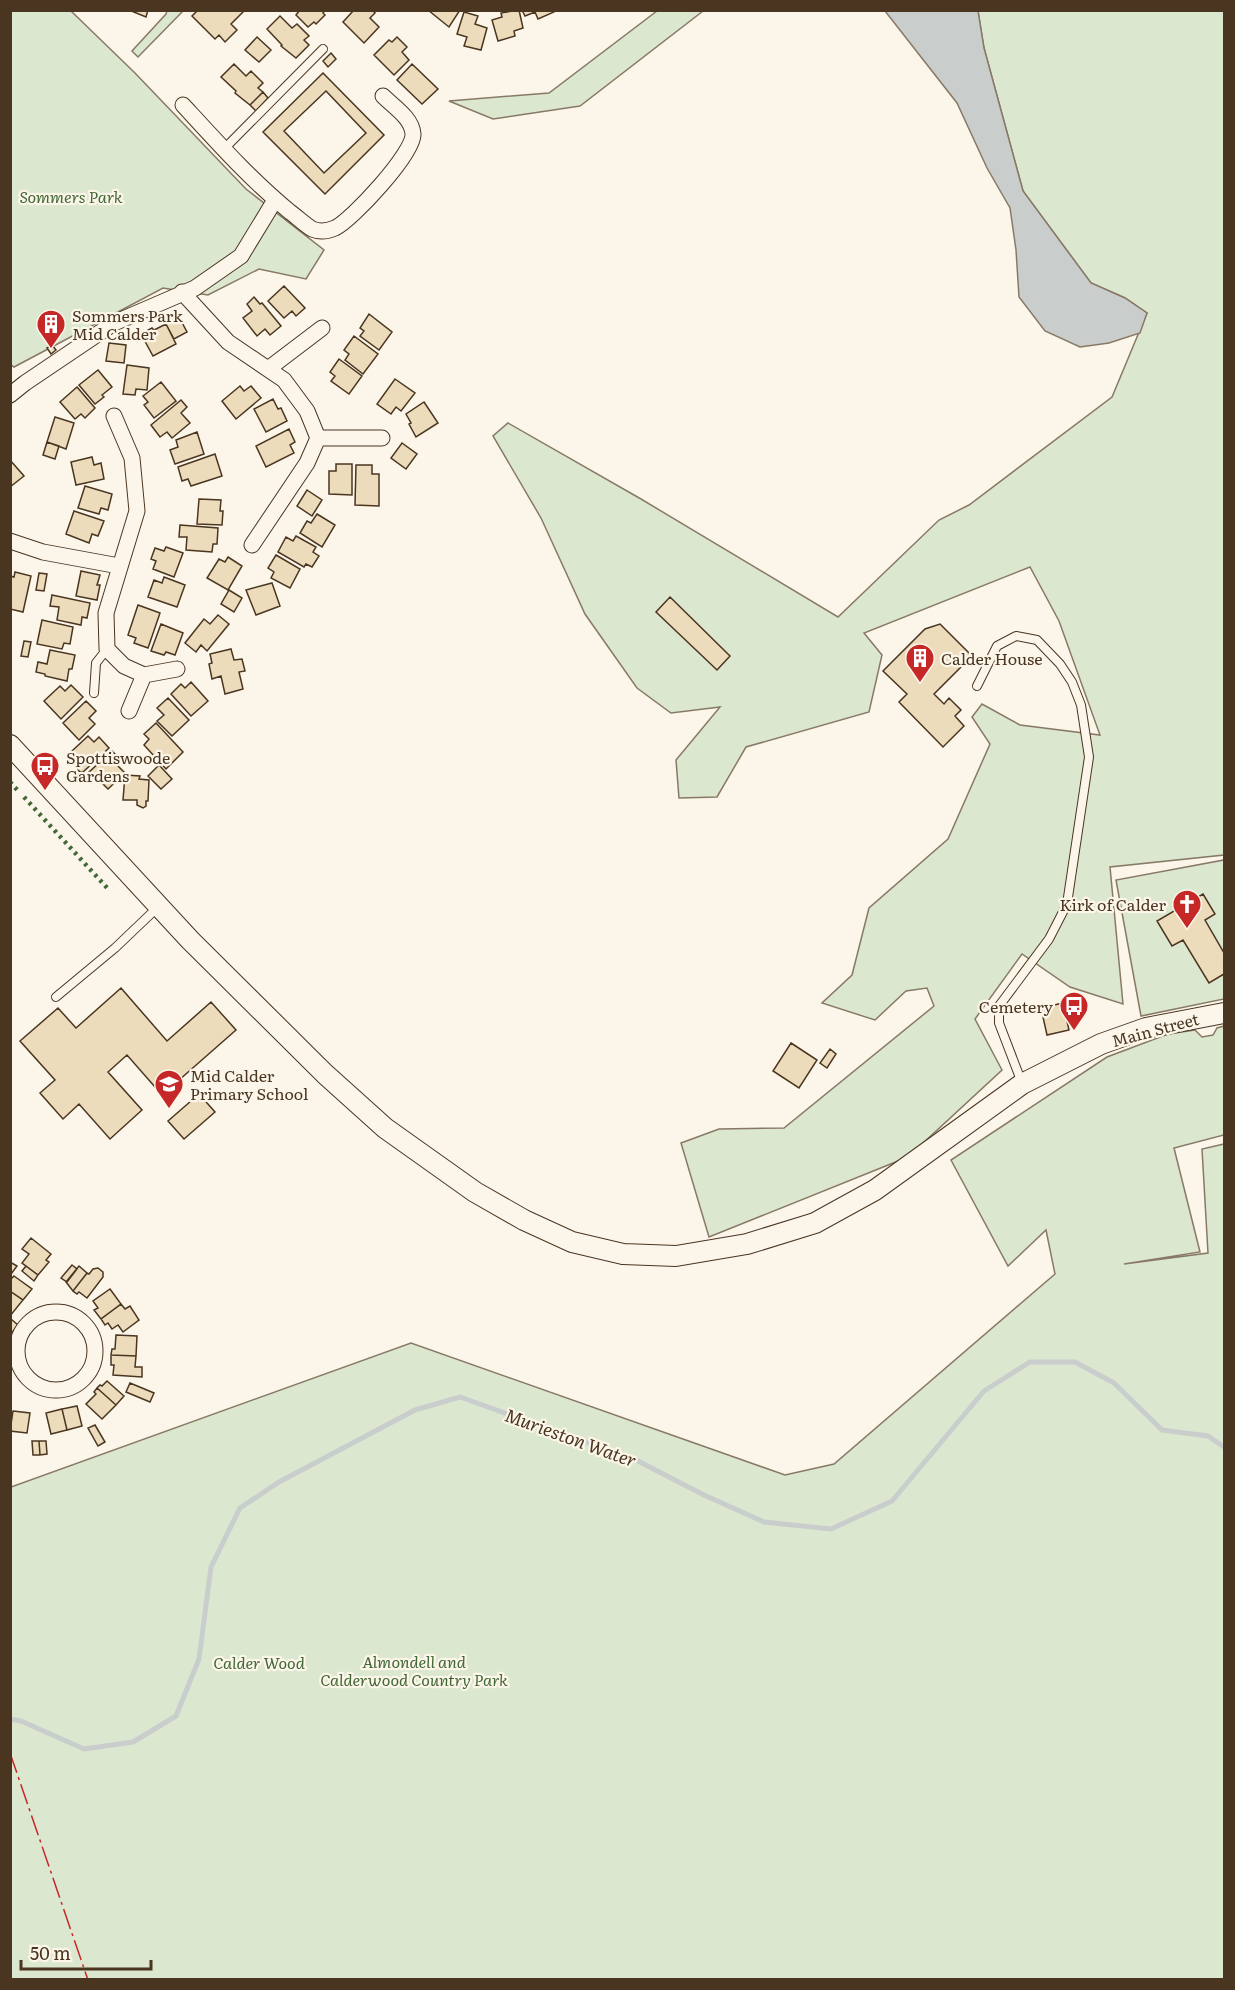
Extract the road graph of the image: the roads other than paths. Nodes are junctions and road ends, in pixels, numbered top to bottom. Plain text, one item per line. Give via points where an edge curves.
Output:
1 (323, 49) dead end
2 (383, 96) dead end
3 (183, 105) dead end
4 (224, 149) junction
5 (275, 200) junction
6 (183, 292) junction
7 (322, 328) dead end
8 (268, 369) junction
9 (10, 395) edge
10 (114, 416) dead end
11 (318, 438) junction
12 (382, 438) dead end
13 (256, 511) dead end
14 (269, 520) junction
15 (10, 541) edge
16 (252, 545) dead end
17 (119, 566) junction
18 (107, 649) junction
19 (177, 669) dead end
20 (144, 675) junction
21 (977, 686) dead end
22 (94, 693) dead end
23 (129, 711) dead end
24 (10, 745) edge
25 (159, 905) junction
26 (56, 998) dead end
27 (1224, 1013) edge
28 (1022, 1084) junction
29 (28, 1379) junction
30 (10, 1382) edge

1 - 4 lane
2 - 5 street via 411,123 413,137 407,152 377,190 348,218 335,228 312,229
3 - 4 street
4 - 5 street
5 - 6 street via 241,256
6 - 8 street via 228,342
6 - 9 street via 114,323
7 - 8 street
8 - 11 street via 284,380 308,411
10 - 17 street via 132,458 137,511
11 - 12 street
11 - 14 street via 307,463
13 - 14 street
14 - 16 street
15 - 17 street via 43,552
17 - 18 street via 106,613
18 - 20 street via 124,666
18 - 22 lane via 96,663
19 - 20 street
20 - 23 street
21 - 28 lane via 997,646 1016,636 1036,640 1072,682 1081,705 1089,758 1067,904 1049,939 999,1006 999,1023
24 - 25 street, Main Street
25 - 26 lane
25 - 28 street, Main Street via 325,1074 385,1128 475,1192 524,1220 572,1242 623,1254 676,1256 747,1244 815,1223 875,1190
27 - 28 street, Main Street via 1146,1028 1101,1044
29 - 29 street via 17,1360 17,1342 32,1320 52,1312 72,1315 83,1322 95,1349 94,1363 87,1375 78,1384 52,1390
29 - 30 street

